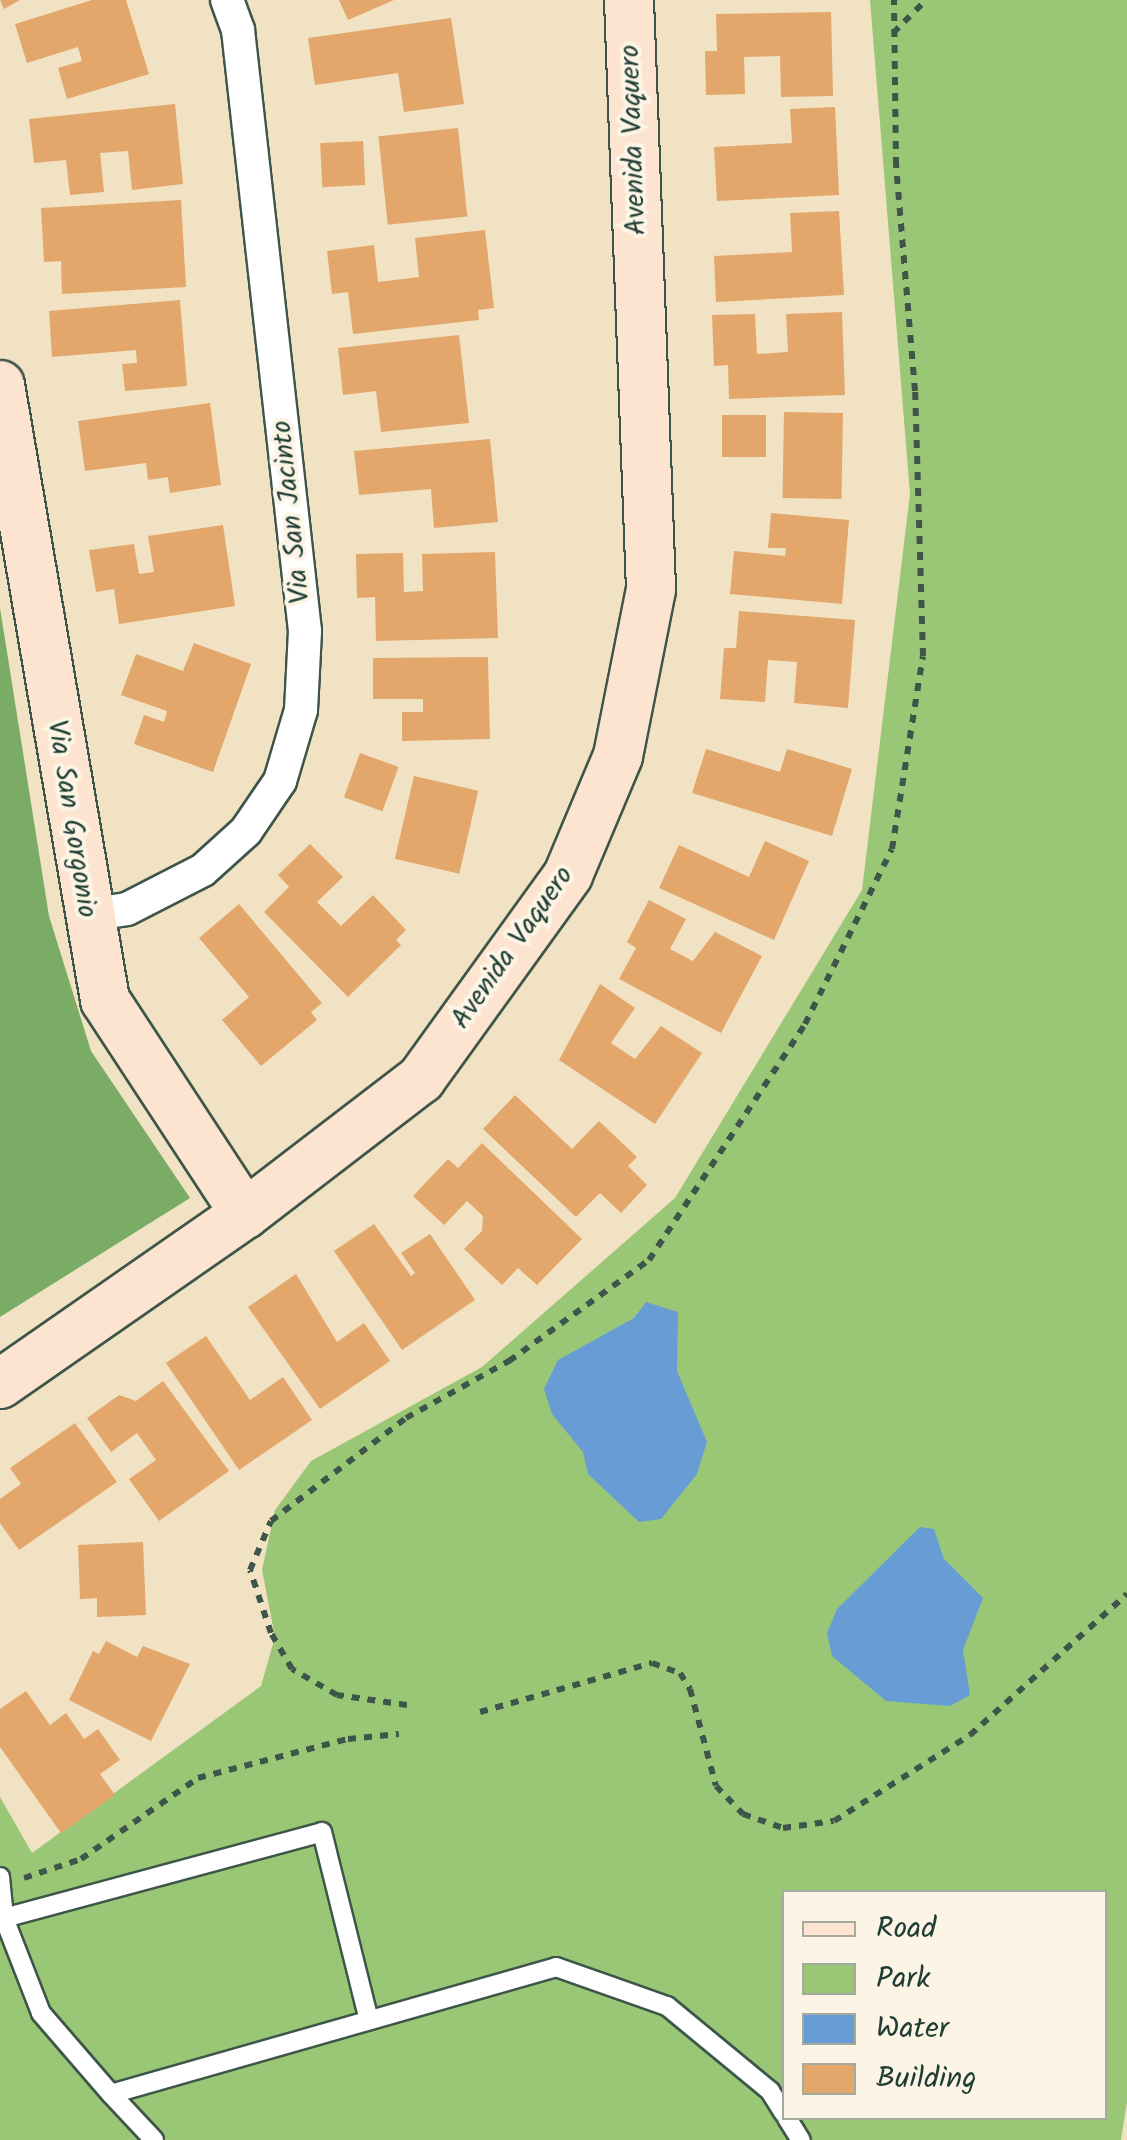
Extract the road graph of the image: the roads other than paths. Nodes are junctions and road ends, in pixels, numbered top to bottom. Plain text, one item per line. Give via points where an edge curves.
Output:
1 (227, 0) edge
2 (629, 0) edge
3 (0, 385) edge
4 (86, 914) junction
5 (245, 1214) junction
6 (0, 1384) edge
7 (0, 1881) edge
8 (4, 1918) junction
9 (369, 2020) junction
10 (111, 2094) junction
11 (782, 2110) edge
12 (154, 2140) edge

1 - 4 street, Via San Jacinto via 238,30 305,632 301,710 280,780 246,831 204,870 127,909
2 - 5 main road, Avenida Vaquero via 651,589 618,756 568,875 421,1079
3 - 4 main road, Via San Gorgonio
4 - 5 main road, Via San Gorgonio via 105,1000
5 - 6 main road, Avenida Vaquero
7 - 8 lane
8 - 9 lane via 322,1832
8 - 10 lane via 41,2013
9 - 10 lane
9 - 11 lane via 556,1967 667,2006 770,2090
10 - 12 lane

